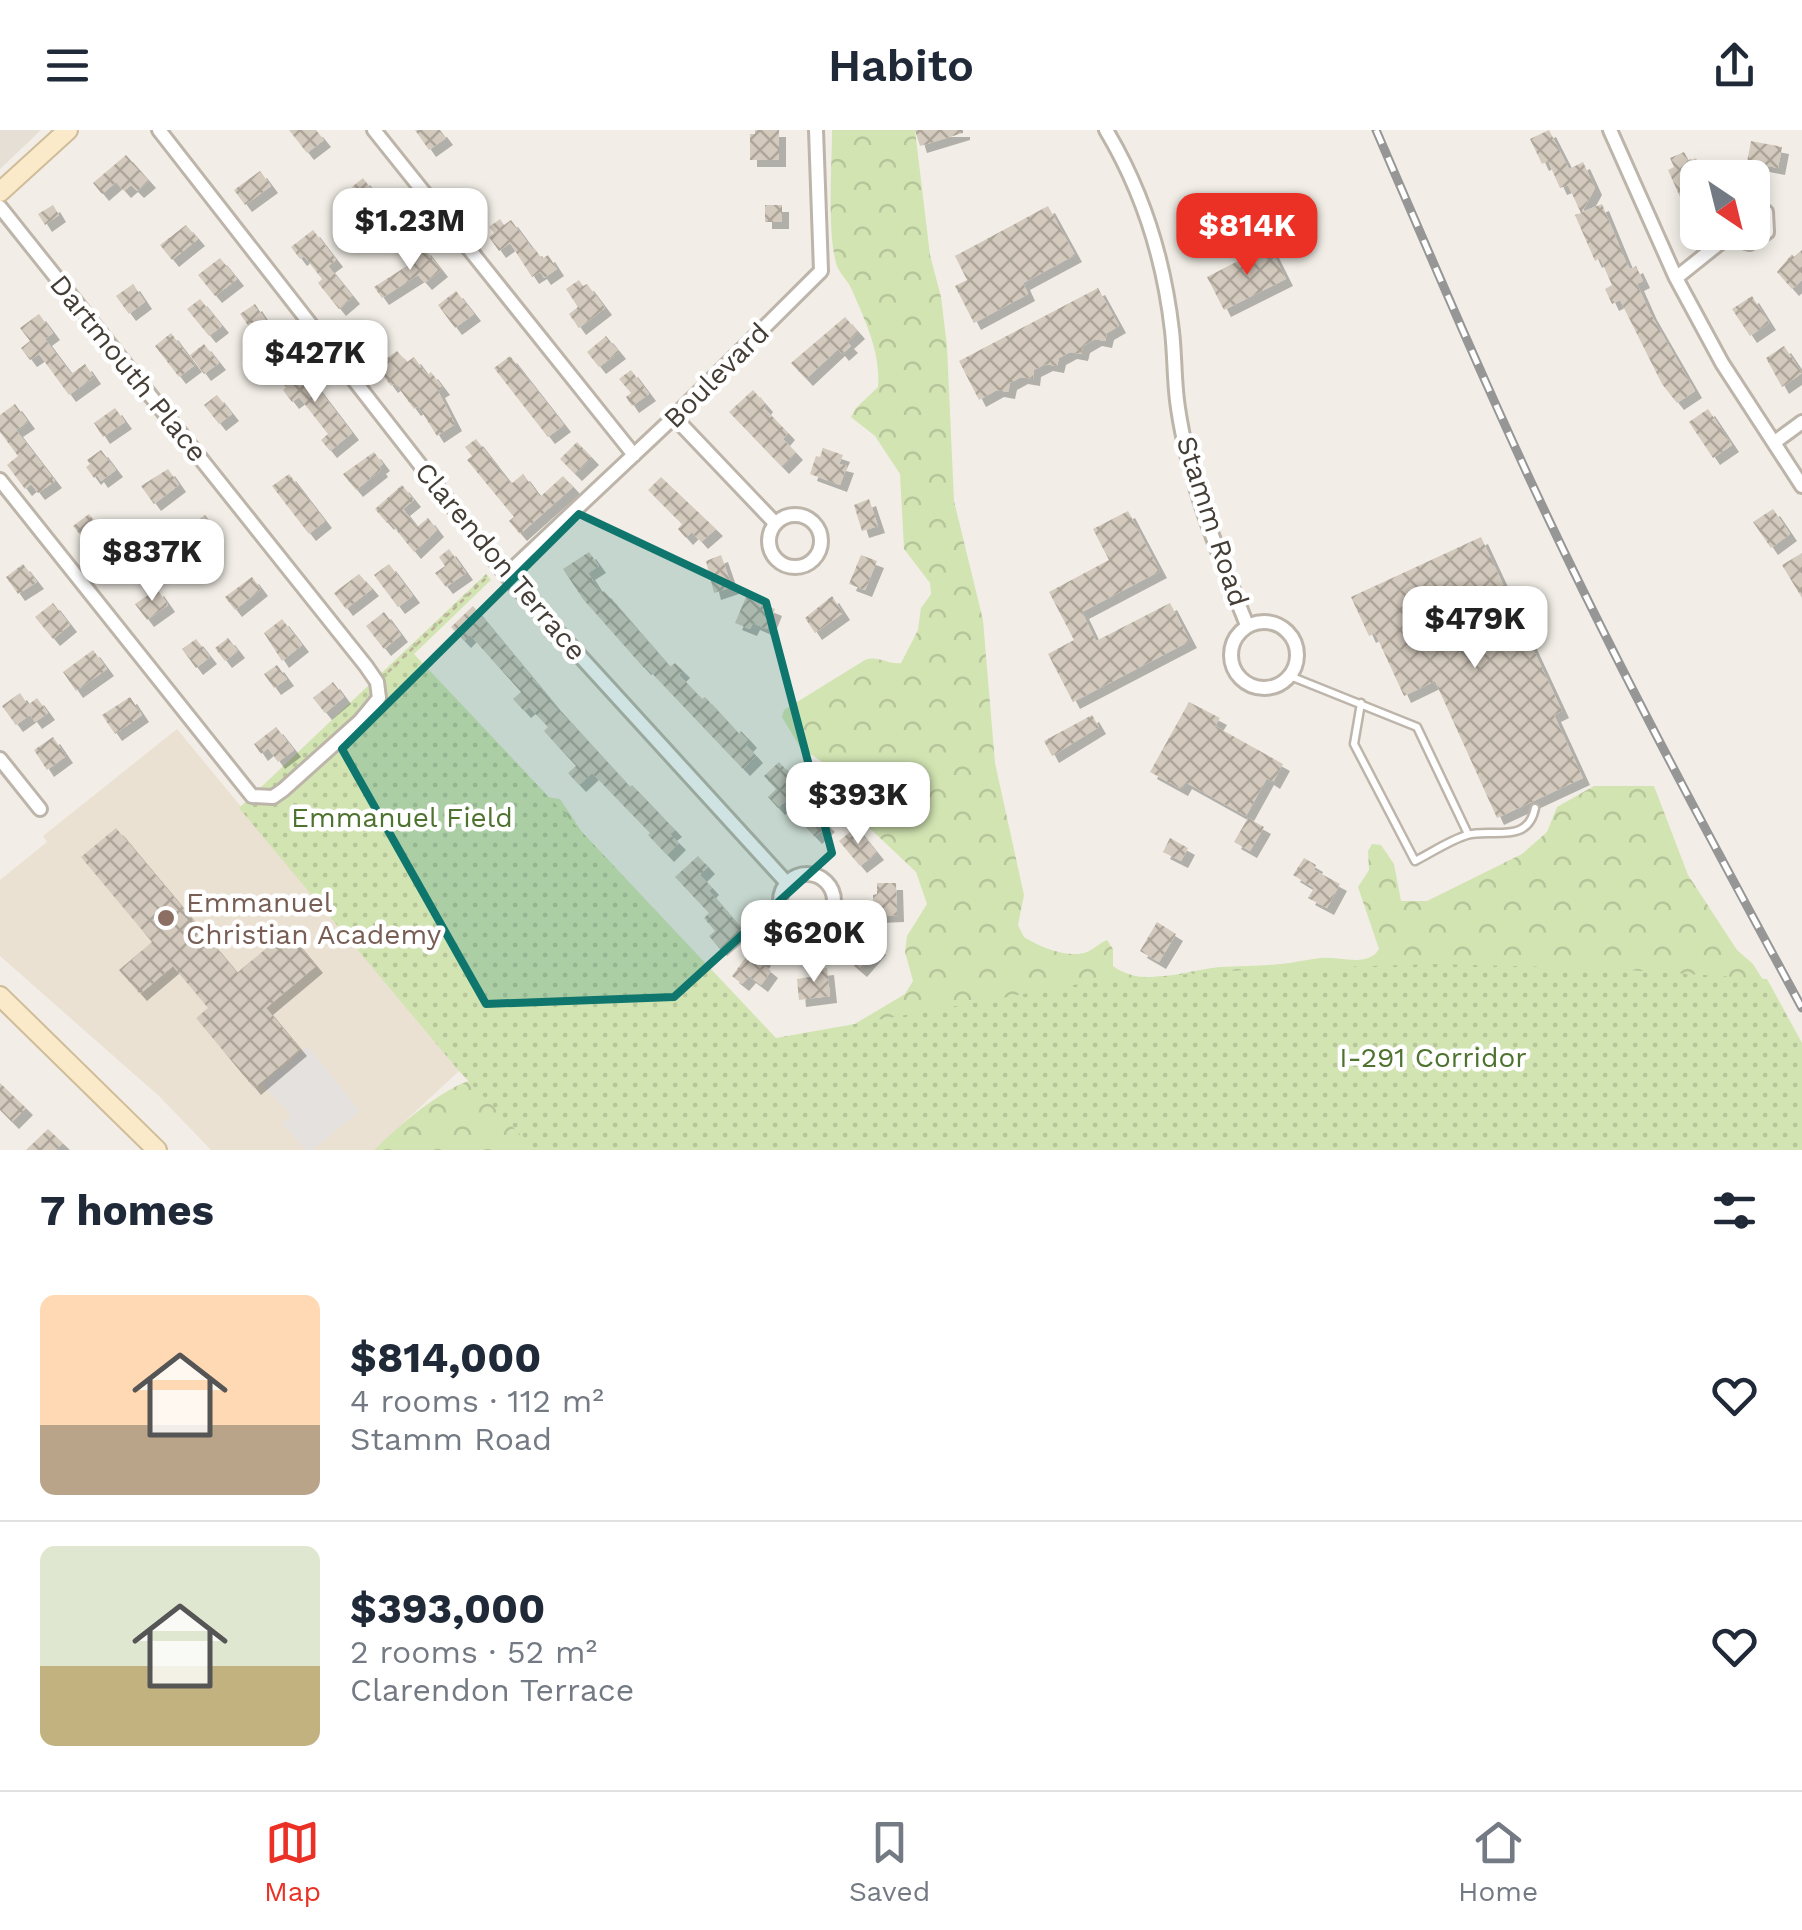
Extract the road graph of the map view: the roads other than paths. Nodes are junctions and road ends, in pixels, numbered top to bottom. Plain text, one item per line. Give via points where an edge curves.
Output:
1 (68, 130) edge
2 (159, 130) edge
3 (374, 130) edge
4 (816, 130) edge
5 (1106, 130) edge
6 (1610, 130) edge
7 (0, 192) edge
8 (0, 207) edge
9 (1711, 250) edge
10 (1676, 278) junction
11 (674, 417) junction
12 (1802, 422) edge
13 (1776, 442) junction
14 (634, 455) junction
15 (0, 480) edge
16 (1802, 486) edge
17 (775, 523) junction
18 (503, 570) junction
19 (1247, 626) junction
20 (1290, 676) junction
21 (1360, 704) junction
22 (0, 759) edge
23 (40, 808) dead end
24 (1536, 808) dead end
25 (1468, 834) junction
26 (786, 882) junction
27 (0, 996) edge
28 (158, 1150) edge

1 - 7 main road
2 - 18 street, Clarendon Terrace
3 - 14 street
4 - 11 street, Boulevard via 821,272
5 - 19 street, Stamm Road via 1160,256 1192,472
6 - 10 street
8 - 15 street, Dartmouth Place via 377,682 379,698 273,798 252,796
9 - 10 street
10 - 13 street
11 - 14 street, Boulevard
11 - 17 street
12 - 13 street
13 - 16 street
14 - 18 street, Boulevard
17 - 17 street via 789,515 811,520 820,533 817,555 797,567 782,564 768,545
18 - 26 street, Clarendon Terrace
19 - 20 street, Stamm Road via 1273,622 1293,638 1297,651
19 - 20 street, Stamm Road via 1231,646 1242,682 1268,689
20 - 21 lane
21 - 25 lane via 1416,727
21 - 25 lane via 1354,744 1416,861
22 - 23 street
24 - 25 lane via 1520,830
26 - 26 street via 802,873 820,876 832,890 830,916 816,927 790,922 780,908
27 - 28 main road

